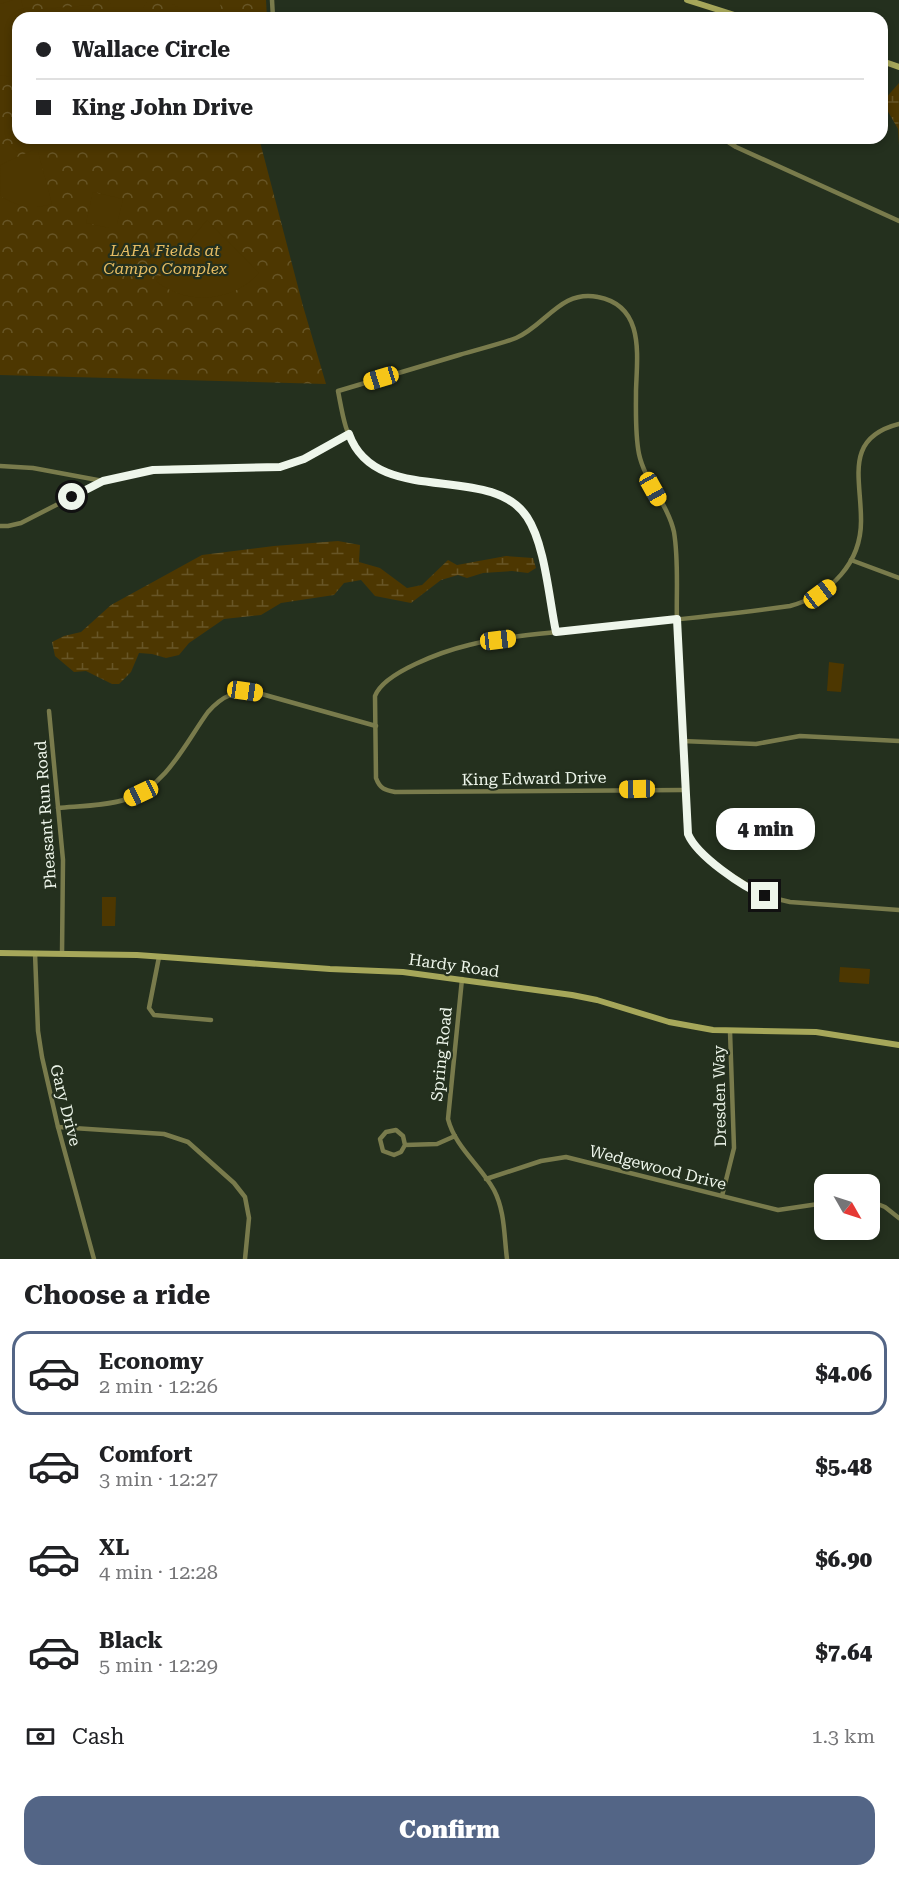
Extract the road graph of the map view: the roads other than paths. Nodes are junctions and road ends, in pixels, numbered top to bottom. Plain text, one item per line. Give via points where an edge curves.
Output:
1 (687, 0) edge
2 (717, 12) edge
3 (731, 144) edge
4 (899, 221) edge
5 (899, 424) edge
6 (349, 434) junction
7 (0, 466) edge
8 (103, 481) junction
9 (0, 526) edge
10 (851, 560) junction
11 (899, 578) edge
12 (677, 619) junction
13 (556, 632) junction
14 (49, 711) dead end
15 (376, 726) junction
16 (682, 741) junction
17 (899, 741) edge
18 (684, 790) junction
19 (58, 808) junction
20 (899, 910) edge
21 (0, 953) edge
22 (35, 953) junction
23 (62, 954) junction
24 (159, 957) junction
25 (462, 979) junction
26 (211, 1020) dead end
27 (730, 1031) junction
28 (899, 1045) edge
29 (58, 1126) junction
30 (455, 1136) junction
31 (405, 1145) junction
32 (486, 1179) junction
33 (722, 1196) junction
34 (814, 1205) edge
35 (880, 1206) edge
36 (899, 1218) edge
37 (94, 1259) edge
38 (245, 1259) edge
39 (507, 1259) edge

1 - 2 street
3 - 4 street
5 - 10 street via 876,434 859,461 861,527
6 - 8 street via 304,459 280,467 172,468
6 - 12 street via 338,391 516,338 574,298 594,296 617,305 630,320 637,338 639,453 644,472 673,529
6 - 13 street via 358,453 378,469 497,494 518,506 536,532
7 - 8 street
8 - 9 street via 21,523
10 - 11 street
10 - 12 street via 836,583 803,603
12 - 13 street
12 - 16 street
13 - 15 street via 467,645 391,678 375,696
14 - 19 street, Pheasant Run Road
15 - 18 street, King Edward Drive via 376,778 383,790
15 - 19 street via 258,693 233,693 208,712 164,774 149,788 128,799
16 - 17 street via 756,744 800,736
16 - 18 street
18 - 20 street via 688,834 697,850 760,894 790,902
19 - 23 street, Pheasant Run Road via 63,860
21 - 22 street, Hardy Road
22 - 23 street, Hardy Road
22 - 29 street, Gary Drive via 38,1031
23 - 24 street, Hardy Road
24 - 25 street, Hardy Road
24 - 26 street via 151,1012
25 - 27 street, Hardy Road via 572,995 669,1022
25 - 30 street, Spring Road via 447,1112
27 - 28 street, Hardy Road via 829,1033
27 - 33 street, Dresden Way via 734,1148
29 - 37 street, Gary Drive
29 - 38 street via 164,1134 188,1142 245,1197 249,1218
30 - 31 street via 437,1144
30 - 32 street, Spring Road
31 - 31 street via 396,1130 386,1131 380,1139 382,1149 389,1154 399,1153
32 - 33 street, Wedgewood Drive via 566,1157
32 - 39 street, Spring Road via 502,1212
33 - 34 street, Wedgewood Drive via 778,1210
35 - 36 street

